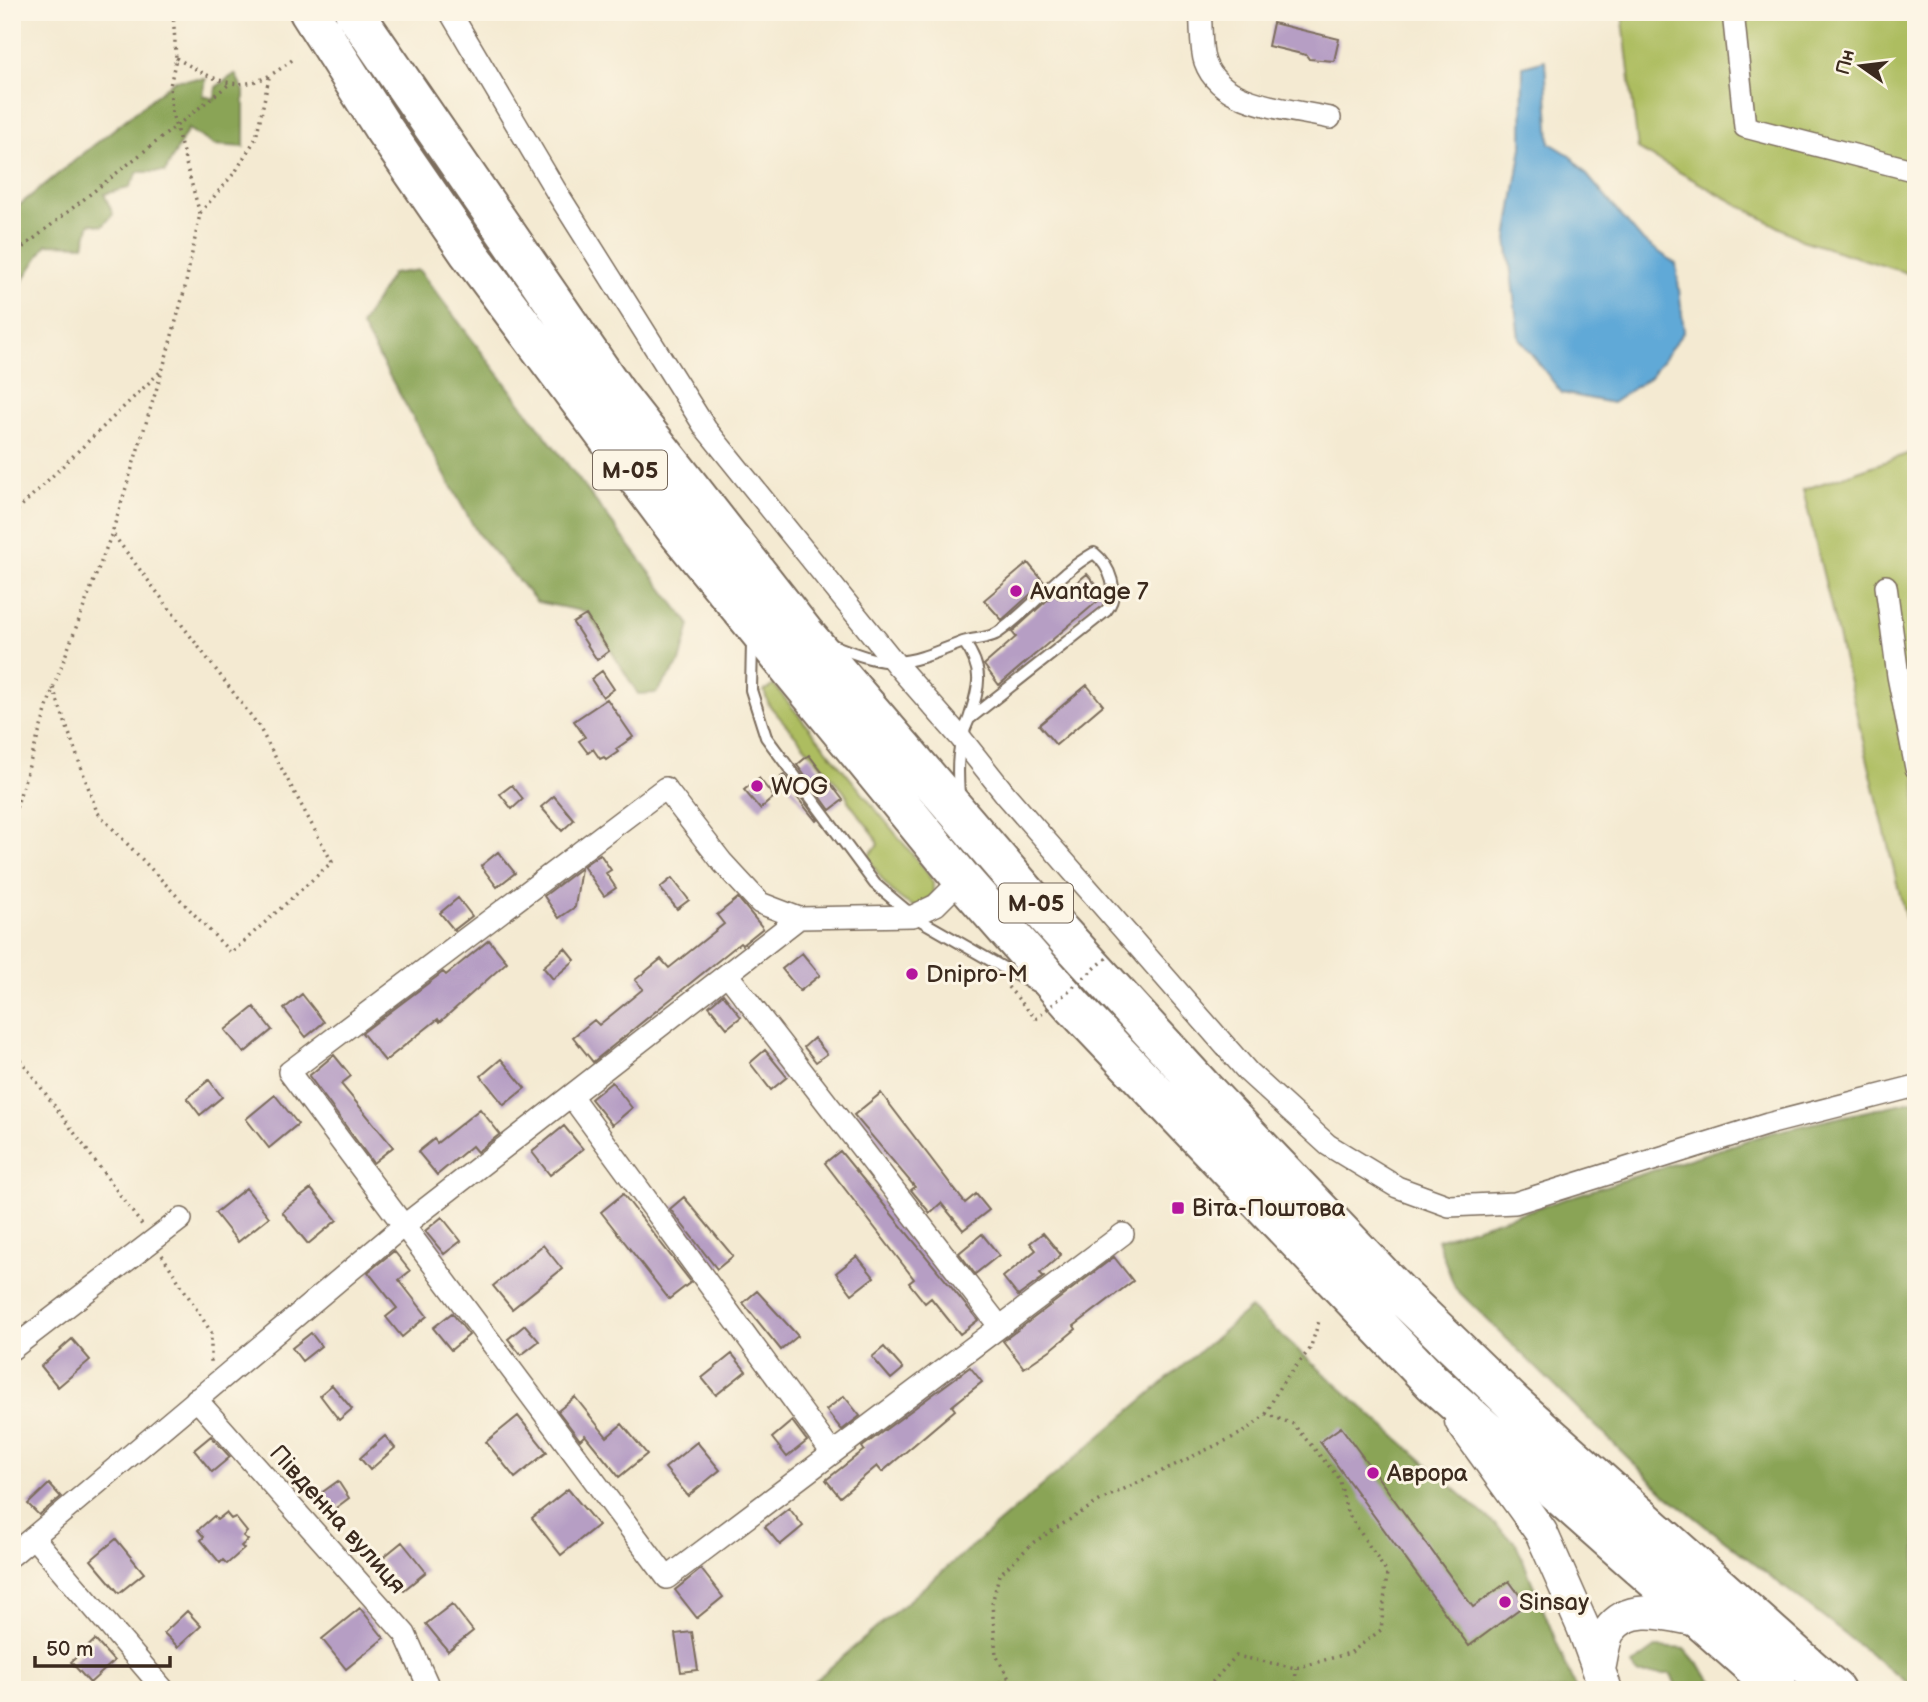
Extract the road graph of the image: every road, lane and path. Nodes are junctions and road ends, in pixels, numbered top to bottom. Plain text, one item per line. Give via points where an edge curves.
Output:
1 (173, 12) edge
2 (309, 12) edge
3 (354, 12) edge
4 (450, 12) edge
5 (1200, 12) edge
6 (1733, 12) edge
7 (176, 58) junction
8 (292, 60) dead end
9 (269, 78) junction
10 (228, 85) junction
11 (1330, 118) dead end
12 (175, 127) junction
13 (1916, 171) edge
14 (200, 214) junction
15 (12, 256) edge
16 (163, 368) junction
17 (12, 515) edge
18 (112, 533) junction
19 (1885, 586) dead end
20 (752, 625) junction
21 (805, 634) junction
22 (964, 642) junction
23 (895, 663) junction
24 (52, 688) junction
25 (965, 728) junction
26 (1916, 768) edge
27 (961, 816) junction
28 (12, 821) edge
29 (962, 879) junction
30 (914, 916) junction
31 (799, 918) junction
32 (1109, 956) dead end
33 (727, 974) junction
34 (1005, 984) dead end
35 (1073, 1006) junction
36 (12, 1048) edge
37 (1916, 1086) edge
38 (571, 1096) junction
39 (181, 1219) dead end
40 (402, 1227) junction
41 (1123, 1234) dead end
42 (153, 1240) junction
43 (1320, 1321) dead end
44 (1000, 1326) junction
45 (12, 1349) edge
46 (1433, 1383) junction
47 (204, 1392) junction
48 (1266, 1414) junction
49 (832, 1453) junction
50 (33, 1537) junction
51 (12, 1555) edge
52 (1702, 1621) junction
53 (1296, 1668) junction
54 (1602, 1679) edge
55 (1009, 1680) junction
56 (427, 1683) dead end
57 (164, 1690) edge
58 (974, 1690) edge
59 (1015, 1690) edge
60 (1205, 1690) edge
61 (1295, 1690) edge
62 (1779, 1690) edge
63 (1835, 1690) edge

1 - 7 path
2 - 20 highway, М-05 via 469,253
3 - 21 highway, М-05 via 617,394
4 - 23 street via 706,429
5 - 11 street via 1205,61 1217,82 1239,97
6 - 13 street via 1745,127
7 - 10 path
7 - 12 path via 170,86
8 - 9 path
9 - 10 path
9 - 14 path via 256,138
10 - 12 path
12 - 14 path
12 - 15 path
14 - 16 path
16 - 17 path
16 - 18 path
18 - 24 path
18 - 24 path via 258,725 332,862 231,953 97,812
19 - 26 street
20 - 29 highway, М-05
20 - 30 lane via 751,690 766,737 875,884
21 - 23 lane via 861,657
21 - 27 highway, М-05
22 - 23 lane via 918,661
22 - 25 lane via 979,670
22 - 25 lane via 997,634 1057,578 1094,553 1105,562 1112,581 1112,604
23 - 25 street
24 - 28 path
25 - 27 lane via 957,768
25 - 37 street via 1006,796 1248,1072 1328,1145 1397,1187 1449,1206 1515,1203 1768,1124
27 - 63 highway, М-05 via 1203,1088 1398,1292 1515,1405
29 - 30 street via 936,905
29 - 35 highway, М-05
30 - 31 street
30 - 35 lane
31 - 33 street
31 - 40 street via 760,902 722,863 665,788 289,1072
32 - 34 path, bridge via 1036,1019
33 - 38 street
33 - 44 street
35 - 46 highway, М-05
36 - 42 path
38 - 40 street
38 - 49 street
39 - 42 street
40 - 47 street
40 - 49 street via 667,1578
41 - 44 street
42 - 45 street
42 - 47 path via 211,1332
43 - 48 path via 1310,1349 1280,1386
44 - 49 street
46 - 52 highway, М-05
46 - 54 street via 1541,1532
47 - 50 street
47 - 56 street, Південна вулиця via 405,1633
48 - 53 path via 1293,1424 1339,1478 1348,1512 1387,1573 1381,1630 1350,1653
48 - 55 path via 1244,1432 1101,1500 1034,1542 999,1575 992,1604 996,1655
50 - 51 street
50 - 57 street
52 - 54 street via 1642,1611 1625,1617 1609,1632
52 - 62 highway, М-05
53 - 60 path via 1236,1656
53 - 61 path
55 - 58 path
55 - 59 path

